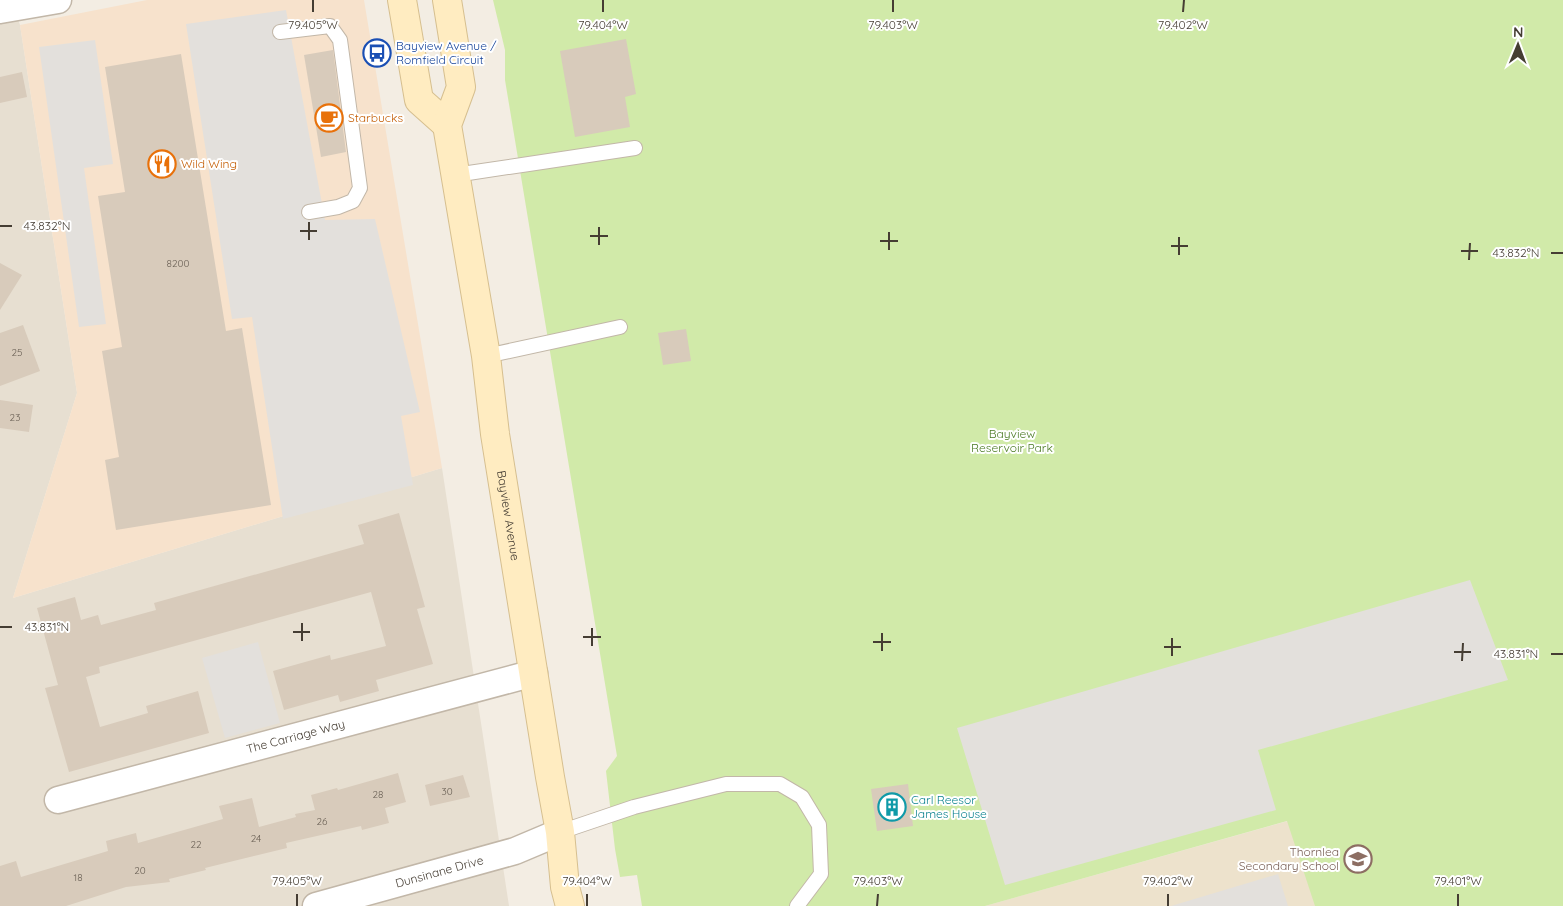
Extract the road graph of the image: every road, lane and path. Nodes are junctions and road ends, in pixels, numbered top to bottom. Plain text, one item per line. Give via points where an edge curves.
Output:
1 (58, 0) edge
2 (402, 0) edge
3 (447, 0) edge
4 (0, 10) edge
5 (280, 32) dead end
6 (447, 125) junction
7 (635, 148) dead end
8 (454, 175) junction
9 (309, 212) dead end
10 (620, 328) dead end
11 (486, 356) junction
12 (534, 673) junction
13 (58, 800) dead end
14 (560, 832) junction
15 (316, 906) edge
16 (570, 906) edge
17 (797, 906) edge

1 - 4 street
2 - 6 main road via 419,100
3 - 6 main road, Bayview Avenue via 461,87
5 - 9 lane via 330,26 340,40 360,188 353,201
6 - 8 main road, Bayview Avenue
7 - 8 lane
8 - 11 main road, Bayview Avenue
10 - 11 lane
11 - 12 main road, Bayview Avenue via 495,434
12 - 13 street, The Carriage Way
12 - 14 main road, Bayview Avenue
14 - 15 street, Dunsinane Drive via 515,851
14 - 16 main road, Bayview Avenue
14 - 17 lane via 634,807 726,784 780,784 802,797 818,825 821,874

